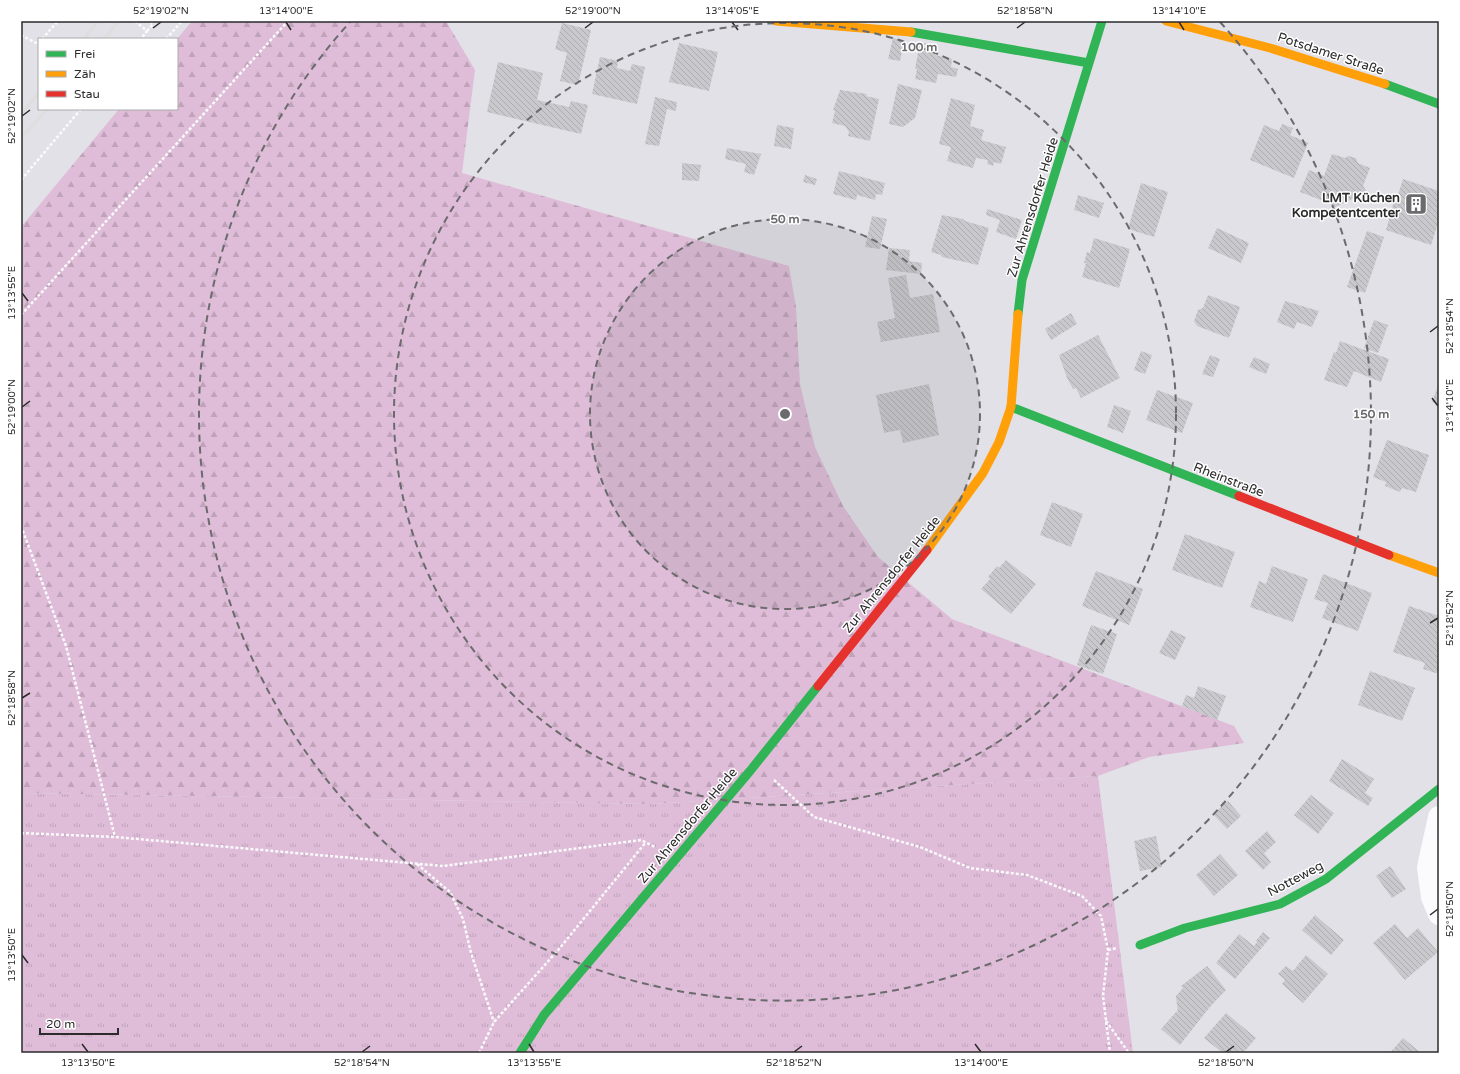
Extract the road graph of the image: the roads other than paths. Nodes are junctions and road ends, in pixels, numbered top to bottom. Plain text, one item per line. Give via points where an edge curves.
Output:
1 (776, 21) edge
2 (1102, 21) edge
3 (1166, 21) edge
4 (1089, 63) junction
5 (1439, 104) edge
6 (1011, 407) junction
7 (1439, 572) edge
8 (1439, 789) edge
9 (1439, 817) edge
10 (1439, 914) edge
11 (1140, 945) dead end
12 (520, 1053) edge

1 - 4 street via 899,30
2 - 4 street, Zur Ahrensdorfer Heide
3 - 5 street, Potsdamer Straße via 1232,36 1356,73
4 - 6 street, Zur Ahrensdorfer Heide via 1022,280
6 - 7 street, Rheinstraße via 1402,560
6 - 12 street, Zur Ahrensdorfer Heide via 1000,442 983,473 946,526 750,772 544,1015
8 - 11 street, Notteweg via 1326,879 1280,904 1185,928
9 - 10 street via 1428,867 1432,897

